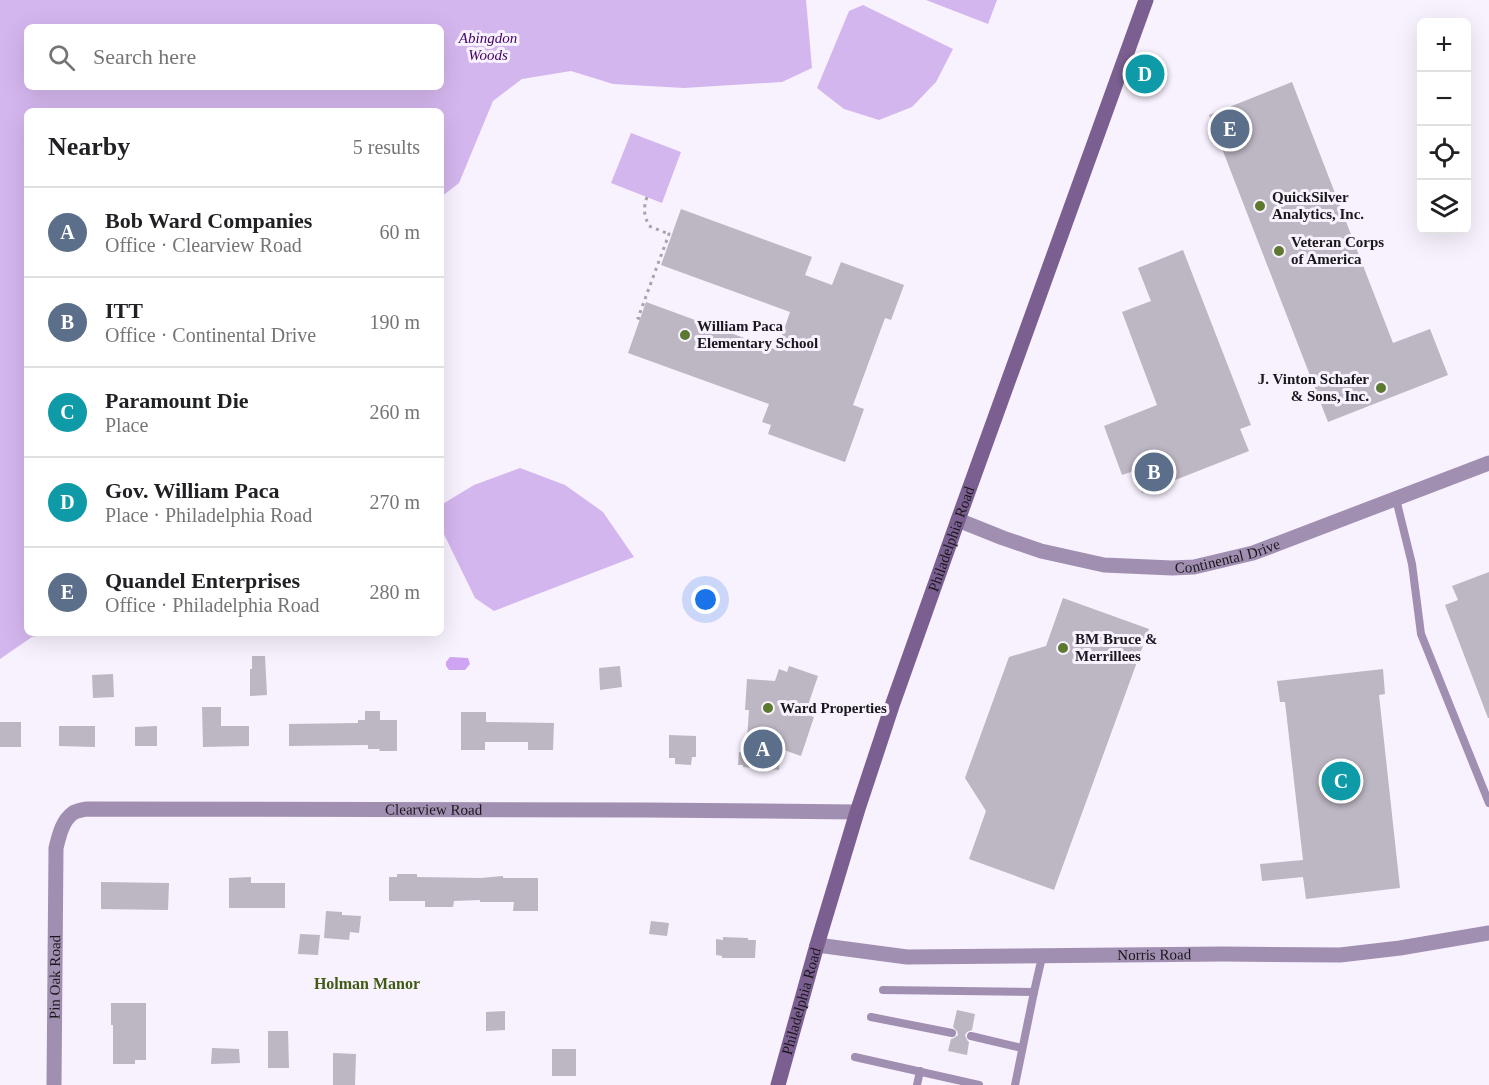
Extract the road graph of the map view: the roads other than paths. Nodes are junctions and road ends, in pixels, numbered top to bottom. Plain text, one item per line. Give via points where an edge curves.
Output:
1 (1146, 0) edge
2 (1489, 463) edge
3 (1396, 499) junction
4 (958, 520) junction
5 (1489, 803) edge
6 (857, 812) junction
7 (56, 870) joint
8 (1489, 933) edge
9 (817, 945) junction
10 (1042, 957) junction
11 (883, 990) dead end
12 (1034, 992) junction
13 (871, 1017) dead end
14 (952, 1033) dead end
15 (970, 1036) dead end
16 (1022, 1048) junction
17 (855, 1057) dead end
18 (920, 1071) junction
19 (54, 1085) edge
20 (778, 1085) edge
21 (917, 1085) edge
22 (979, 1085) edge
23 (1015, 1085) edge

1 - 4 main road, Philadelphia Road
2 - 3 street, Continental Drive
3 - 4 street, Continental Drive via 1252,553 1194,567 1104,565 1072,559
3 - 5 lane via 1411,559 1421,634
4 - 6 main road, Philadelphia Road
6 - 7 street, Clearview Road via 86,809 74,812 59,834
6 - 9 main road, Philadelphia Road
7 - 19 street, Pin Oak Road
8 - 10 street, Norris Road via 1340,955
9 - 10 street, Norris Road via 906,957
9 - 20 main road, Philadelphia Road
10 - 12 lane
11 - 12 lane
12 - 16 lane
13 - 14 lane
15 - 16 lane
16 - 23 lane
17 - 18 lane
18 - 21 lane
18 - 22 lane

